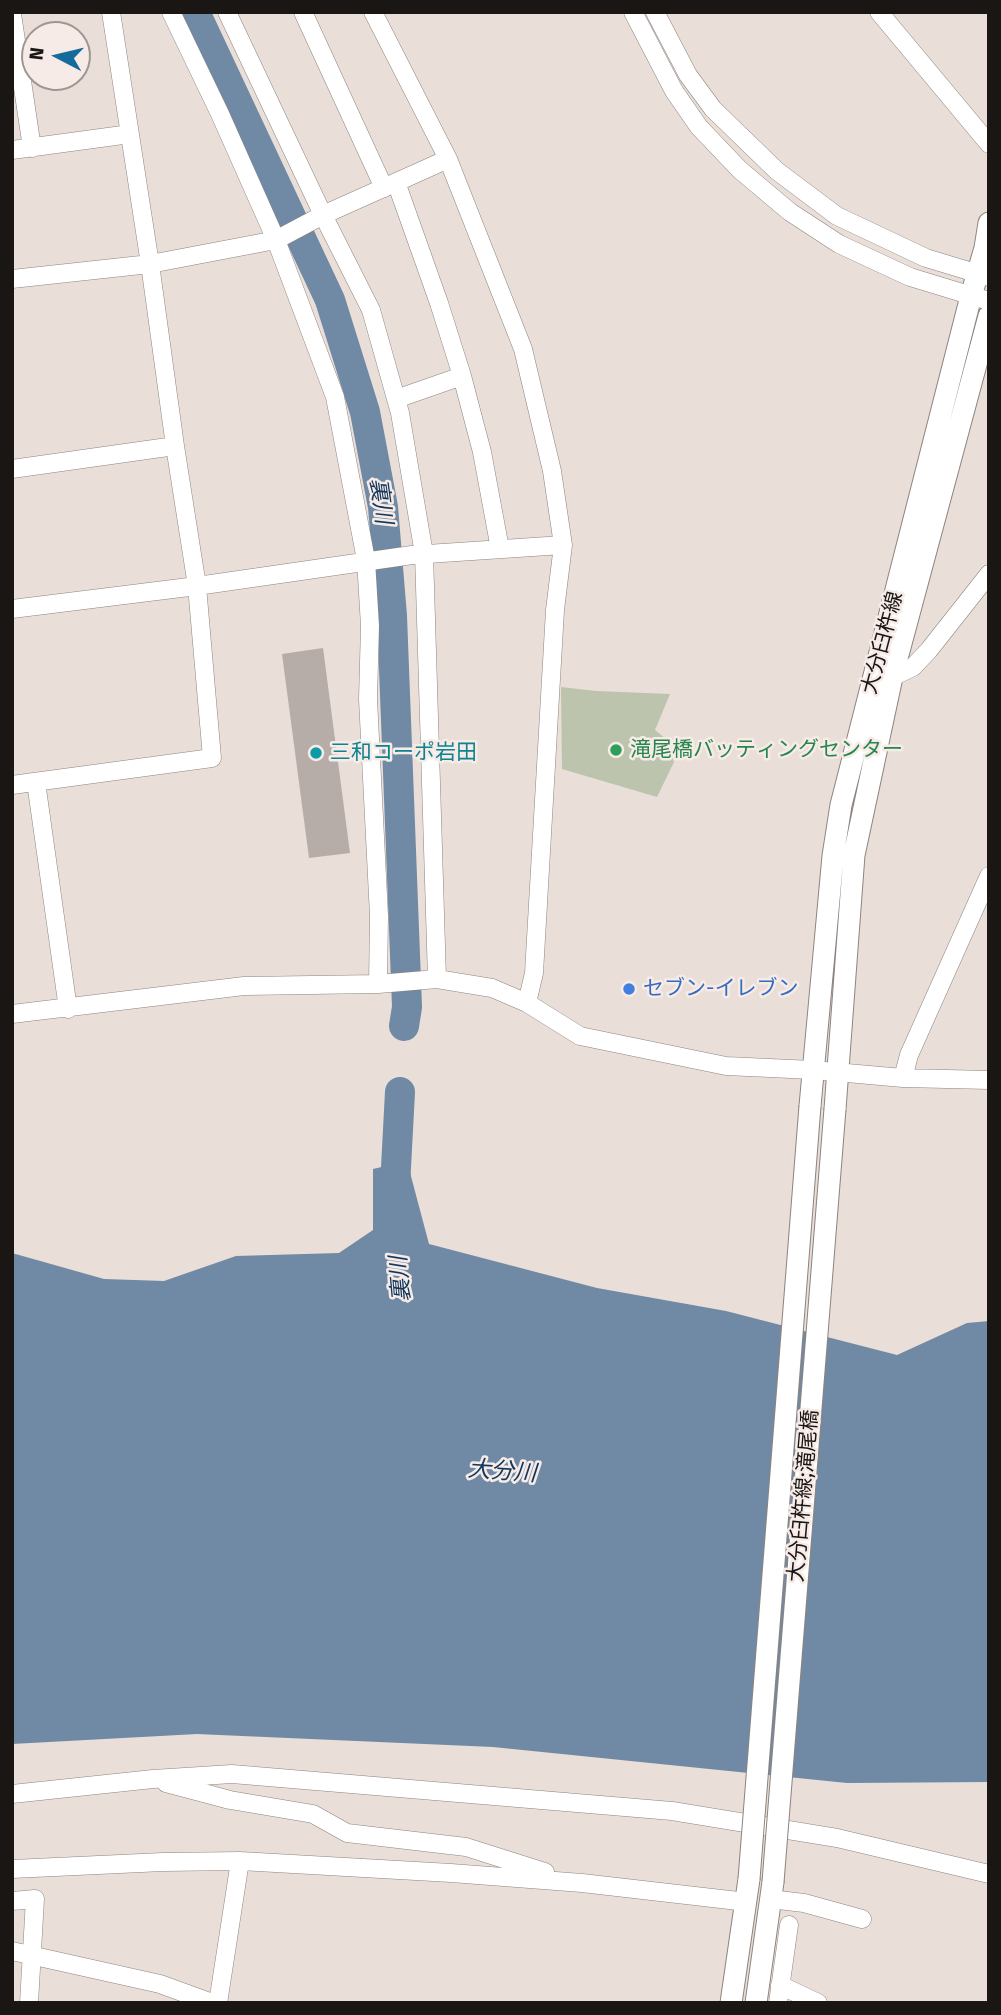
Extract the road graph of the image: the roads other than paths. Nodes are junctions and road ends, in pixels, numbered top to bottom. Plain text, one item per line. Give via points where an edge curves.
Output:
1 (111, 12) edge
2 (170, 12) edge
3 (227, 12) edge
4 (303, 12) edge
5 (373, 12) edge
6 (633, 12) edge
7 (655, 12) edge
8 (879, 12) edge
9 (12, 14) edge
10 (130, 134) junction
11 (989, 145) edge
12 (32, 148) junction
13 (12, 150) edge
14 (448, 159) junction
15 (390, 185) junction
16 (317, 218) junction
17 (989, 223) edge
18 (279, 238) junction
19 (150, 264) junction
20 (983, 276) edge
21 (12, 279) edge
22 (980, 299) edge
23 (989, 316) edge
24 (462, 376) junction
25 (396, 399) junction
26 (175, 446) junction
27 (12, 469) edge
28 (563, 545) junction
29 (499, 549) junction
30 (418, 554) junction
31 (371, 560) junction
32 (989, 574) edge
33 (197, 586) junction
34 (12, 609) edge
35 (892, 677) junction
36 (36, 782) junction
37 (12, 785) edge
38 (989, 876) edge
39 (437, 979) junction
40 (383, 984) junction
41 (527, 1003) junction
42 (68, 1009) junction
43 (12, 1014) edge
44 (813, 1070) junction
45 (838, 1073) junction
46 (903, 1077) junction
47 (989, 1080) edge
48 (810, 1106) joint
49 (835, 1109) joint
50 (153, 1779) junction
51 (12, 1794) edge
52 (240, 1861) junction
53 (12, 1869) edge
54 (989, 1874) edge
55 (582, 1883) junction
56 (771, 1891) junction
57 (12, 1901) edge
58 (747, 1902) junction
59 (862, 1919) dead end
60 (789, 1925) dead end
61 (12, 1951) edge
62 (32, 1955) junction
63 (779, 1994) edge
64 (29, 2003) edge
65 (212, 2003) edge
66 (218, 2003) edge
67 (732, 2003) edge
68 (756, 2003) edge
69 (818, 2003) edge

1 - 10 street
2 - 18 street
3 - 16 street
4 - 15 street
5 - 14 street
6 - 22 street via 674,91 699,127 790,212 839,244 910,276
7 - 20 street via 688,75 713,109 776,171 837,216 926,258
8 - 11 street
9 - 12 street
10 - 12 street
10 - 19 street
12 - 13 street
14 - 15 street
14 - 28 street via 523,349 552,471
15 - 16 street
15 - 24 street via 439,303
16 - 18 street
16 - 25 street via 371,310
17 - 20 main road, 大分臼杵線
18 - 19 street
18 - 31 street via 335,397
19 - 21 street
19 - 26 street
20 - 22 main road, 大分臼杵線
22 - 44 main road, 大分臼杵線 via 841,805
23 - 35 main road, 大分臼杵線
24 - 25 street
24 - 29 street via 482,452
25 - 30 street
26 - 27 street
26 - 33 street
28 - 29 street
28 - 41 street via 555,610 534,973
29 - 30 street
30 - 31 street
30 - 39 street
31 - 33 street
31 - 40 street via 368,699
32 - 35 street via 913,667
33 - 34 street
33 - 36 street via 212,758
35 - 45 main road, 大分臼杵線 via 855,855
36 - 37 street
36 - 42 street
38 - 46 street
39 - 40 street
39 - 41 street via 492,988
40 - 42 street via 244,986
41 - 44 street via 580,1035 726,1066
42 - 43 street
44 - 45 street
44 - 48 main road, 大分臼杵線
45 - 46 street
45 - 49 main road, 大分臼杵線
46 - 47 street
48 - 58 main road, 大分臼杵線;滝尾橋, bridge
49 - 56 main road, 大分臼杵線;滝尾橋, bridge
50 - 51 street
50 - 54 street via 232,1773 672,1811 837,1838
50 - 55 street via 230,1800 313,1814 347,1833 466,1847
52 - 53 street
52 - 55 street
52 - 66 street
55 - 58 street
56 - 59 street
56 - 68 main road, 大分臼杵線;滝尾橋
57 - 62 street via 35,1899
58 - 67 main road, 大分臼杵線;滝尾橋
60 - 63 street
61 - 62 street
62 - 64 street
62 - 65 street via 160,1984
63 - 69 street

